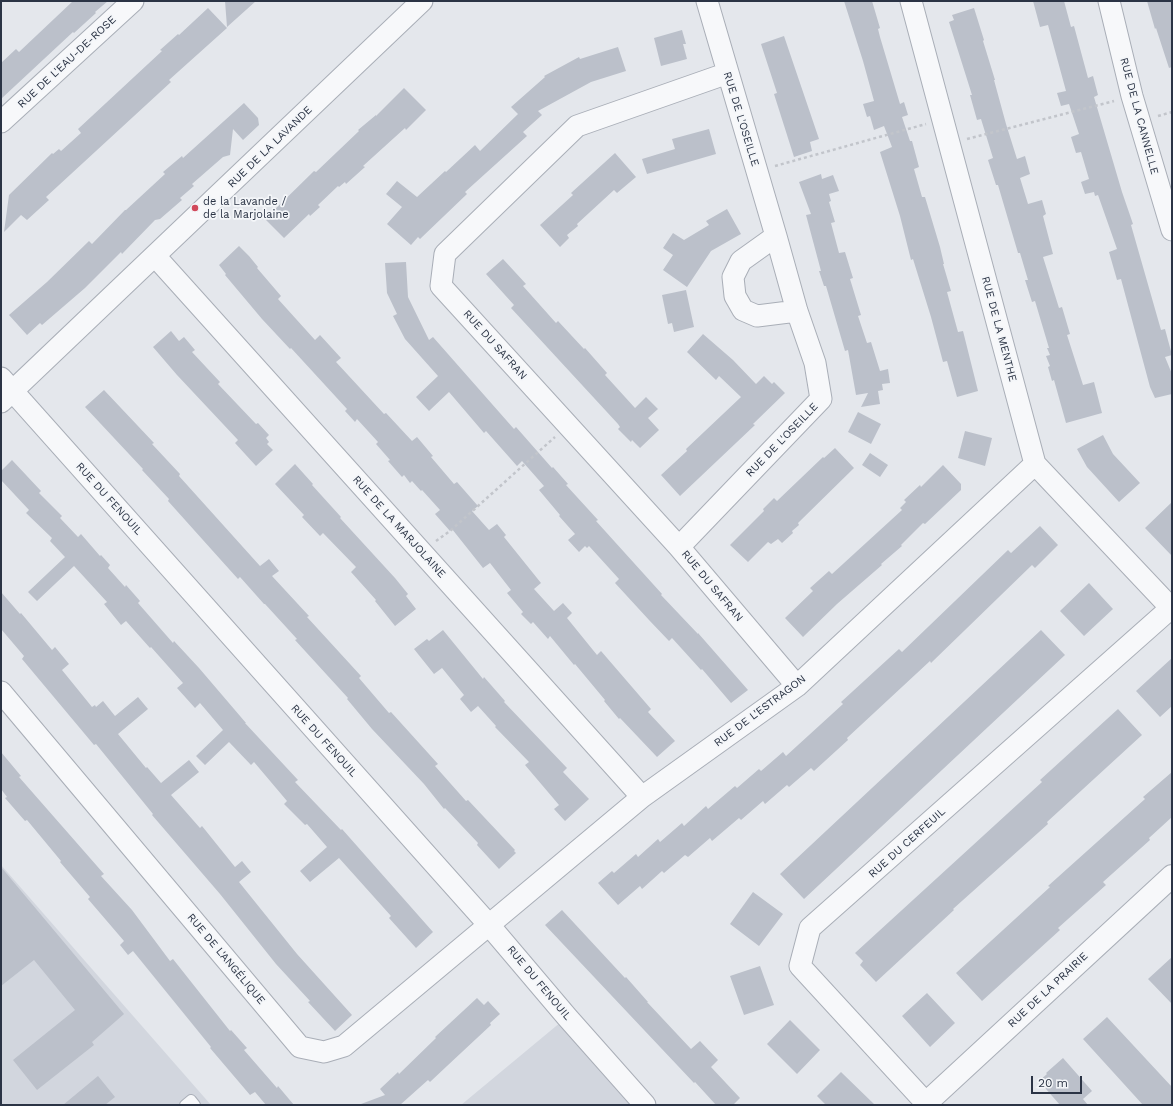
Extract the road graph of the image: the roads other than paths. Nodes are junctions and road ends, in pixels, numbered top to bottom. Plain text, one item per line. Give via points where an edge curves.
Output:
1 (133, 1) edge
2 (422, 1) edge
3 (708, 1) edge
4 (911, 1) edge
5 (1109, 1) edge
6 (728, 73) junction
7 (1, 122) edge
8 (1172, 230) edge
9 (776, 236) junction
10 (155, 256) junction
11 (797, 312) junction
12 (5, 391) edge
13 (1035, 464) junction
14 (679, 546) junction
15 (1172, 608) edge
16 (797, 686) junction
17 (1, 692) edge
18 (642, 797) junction
19 (1172, 876) edge
20 (489, 925) junction
21 (925, 1104) edge
22 (185, 1105) edge
23 (195, 1105) edge
24 (646, 1105) edge

1 - 7 street, RUE DE L'EAU-DE-ROSE
2 - 10 street, RUE DE LA LAVANDE
3 - 6 street, RUE DE L'OSEILLE
4 - 13 street, RUE DE LA MENTHE
5 - 8 street, RUE DE LA CANNELLE via 1132,96
6 - 9 street, RUE DE L'OSEILLE
6 - 14 street, RUE DU SAFRAN via 577,126 445,254 441,286
9 - 11 street, RUE DE L'OSEILLE
9 - 11 street via 740,261 733,277 735,296 743,310 757,316
10 - 12 street, RUE DE LA LAVANDE
10 - 18 street, RUE DE LA MARJOLAINE
11 - 14 street, RUE DE L'OSEILLE via 815,363 821,399
12 - 20 street, RUE DU FENOUIL
13 - 15 street, RUE DE LA MENTHE
13 - 16 street, RUE DE L'ESTRAGON
14 - 16 street, RUE DU SAFRAN
15 - 21 street, RUE DU CERFEUIL via 810,928 800,966
16 - 18 street, RUE DE L'ESTRAGON
17 - 20 street, RUE DE L'ANGÉLIQUE via 300,1047 324,1052 344,1046
18 - 20 street, RUE DE L'ESTRAGON
19 - 21 street, RUE DE LA PRAIRIE
20 - 24 street, RUE DU FENOUIL
22 - 23 lane via 191,1100

